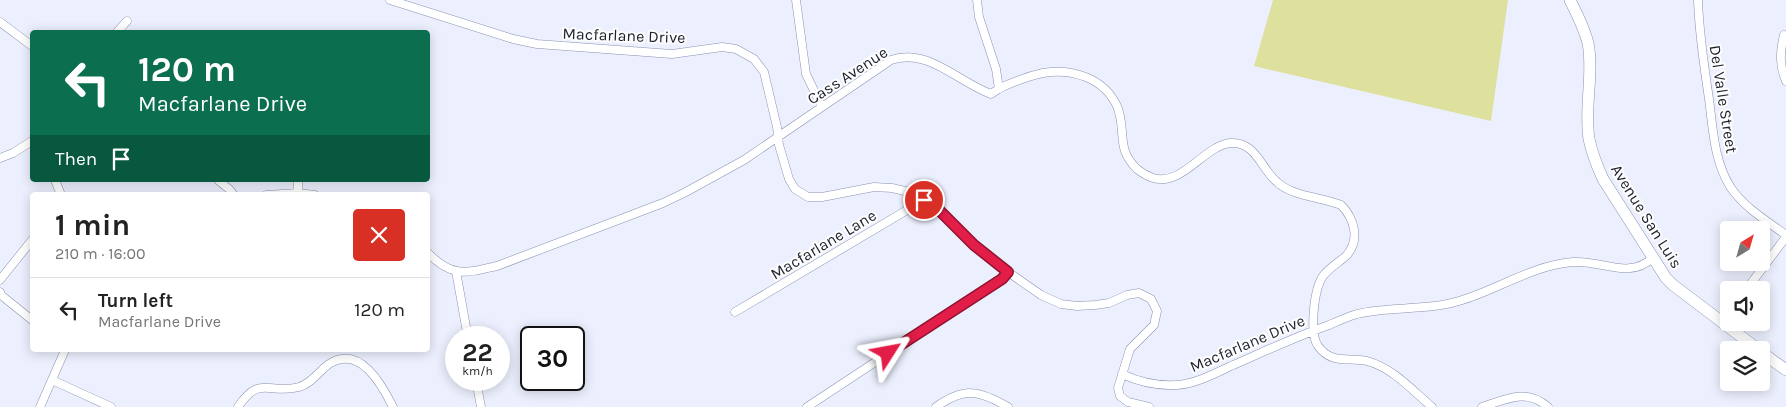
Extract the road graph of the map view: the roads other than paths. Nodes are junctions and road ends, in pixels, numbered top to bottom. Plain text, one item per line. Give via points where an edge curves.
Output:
1 (390, 0) edge
2 (796, 0) edge
3 (977, 0) edge
4 (1570, 0) edge
5 (1698, 0) edge
6 (126, 21) dead end
7 (0, 22) edge
8 (119, 30) edge
9 (1784, 35) dead end
10 (30, 44) edge
11 (1786, 81) edge
12 (998, 89) junction
13 (822, 107) junction
14 (778, 136) junction
15 (30, 146) edge
16 (0, 158) edge
17 (220, 182) edge
18 (232, 192) edge
19 (924, 200) junction
20 (1786, 236) edge
21 (30, 242) edge
22 (430, 255) edge
23 (1653, 258) junction
24 (456, 271) junction
25 (1008, 272) junction
26 (0, 280) edge
27 (1753, 281) edge
28 (0, 292) edge
29 (735, 312) dead end
30 (1720, 314) edge
31 (30, 318) edge
32 (466, 326) edge
33 (1313, 330) junction
34 (1739, 331) edge
35 (1750, 341) edge
36 (64, 352) edge
37 (1770, 358) edge
38 (1786, 370) edge
39 (1122, 374) junction
40 (52, 380) junction
41 (478, 391) edge
42 (40, 407) edge
43 (111, 407) edge
44 (238, 407) edge
45 (393, 407) edge
46 (481, 407) edge
47 (807, 407) edge
48 (936, 407) edge
49 (1008, 407) edge
50 (1149, 407) edge
51 (1432, 407) edge
52 (1482, 407) edge
53 (1548, 407) edge

1 - 14 street, Macfarlane Drive via 537,44 672,54 736,49 754,59 764,72
2 - 13 street via 806,74
3 - 12 street via 979,17 996,69
4 - 23 street, Avenue San Luis via 1588,43 1589,138 1595,162
5 - 20 street, Del Valle Street via 1700,38 1723,174 1741,200
6 - 8 street
7 - 10 street
9 - 11 street via 1780,57
12 - 13 street, Cass Avenue via 990,94 924,59 900,57
12 - 33 street, Cass Avenue via 1056,71 1077,74 1095,82 1117,106 1124,153 1143,174 1166,180 1220,146 1240,144 1256,153 1279,184 1340,205 1354,226 1354,241 1346,255 1328,270 1318,284
13 - 14 street, Cass Avenue
14 - 19 street, Macfarlane Drive via 788,180 808,197 874,187 909,192
14 - 24 street, Cass Avenue via 744,160 663,203 497,266 471,272
15 - 16 street
17 - 18 street
19 - 25 street, Macfarlane Drive
19 - 29 street, Macfarlane Lane
20 - 27 street
21 - 26 street
22 - 24 street, Cass Avenue via 440,266
23 - 30 street, Avenue San Luis via 1673,286
23 - 33 street, Macfarlane Drive via 1639,268 1628,270 1586,262 1557,265 1456,302 1355,315
24 - 32 street
25 - 39 street, Macfarlane Drive via 1041,295 1061,304 1096,305 1139,293 1151,299 1157,311 1154,325 1130,349
25 - 47 street
28 - 31 street
33 - 39 street, Macfarlane Drive via 1206,377 1178,385 1155,385
33 - 51 street via 1317,344 1325,353 1338,360 1364,361 1390,371
34 - 35 street, Avenue San Luis
36 - 40 street
37 - 38 street, Avenue San Luis
39 - 50 street via 1118,388 1120,396 1128,402
40 - 42 street
40 - 43 street
41 - 46 street
44 - 45 street via 253,390 299,387 341,359 354,360 375,375
48 - 49 street via 951,397 976,392
52 - 53 street via 1515,396 1528,396 1541,400

